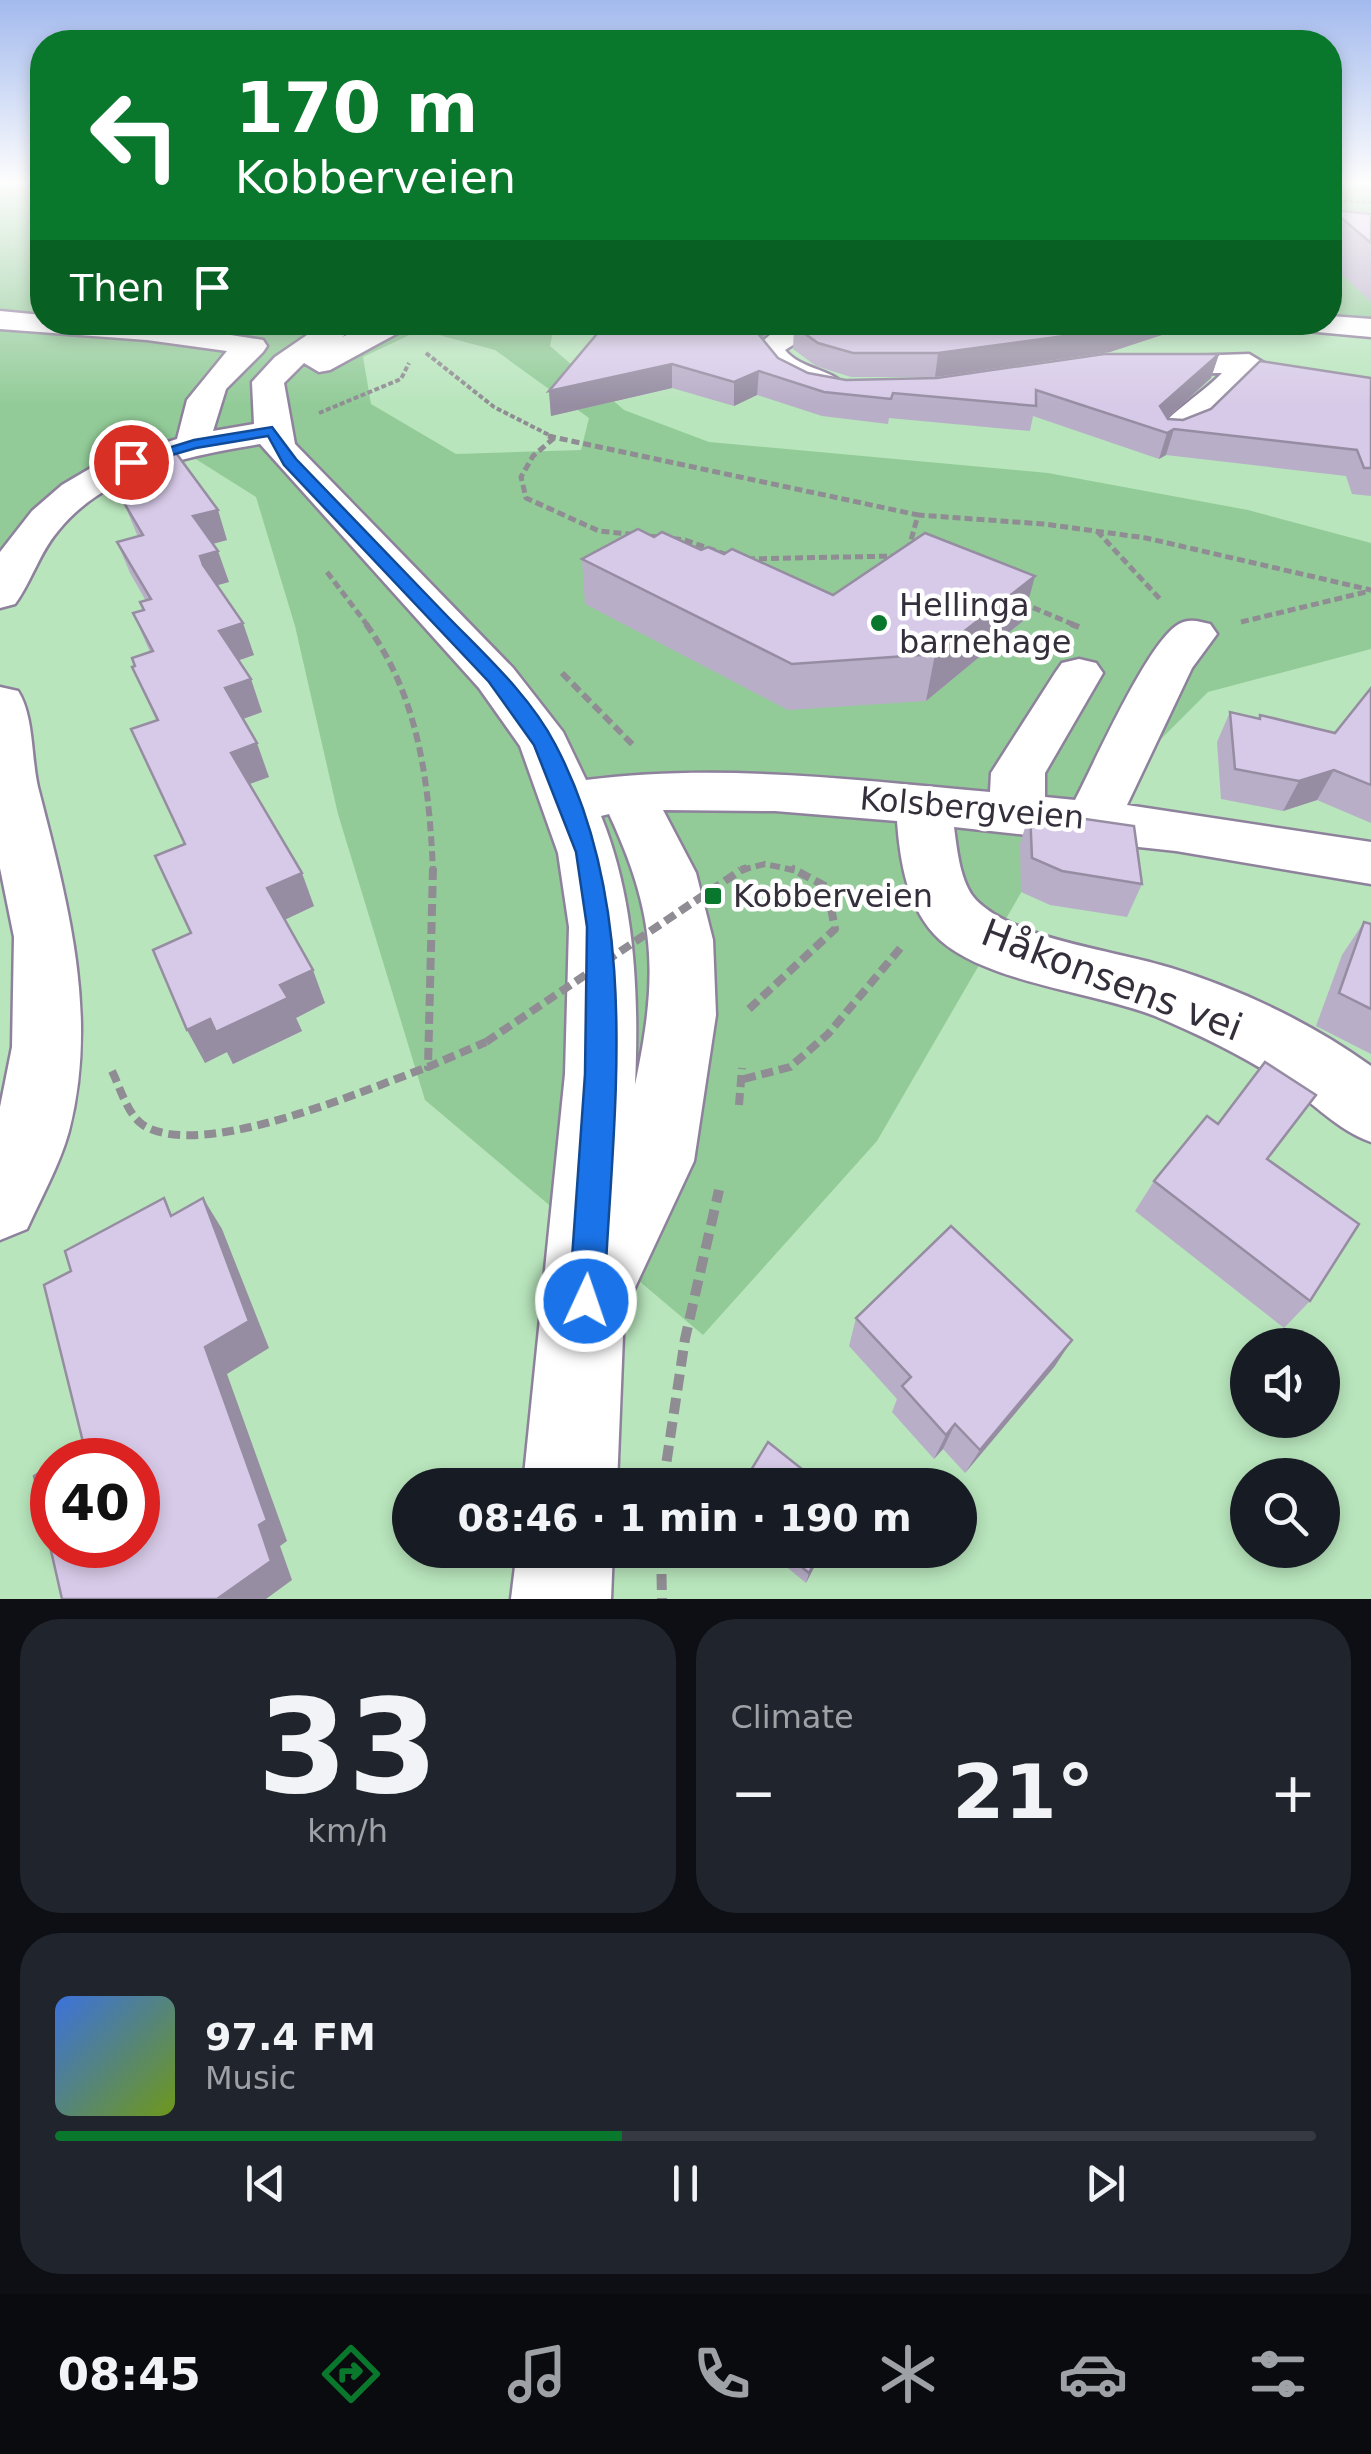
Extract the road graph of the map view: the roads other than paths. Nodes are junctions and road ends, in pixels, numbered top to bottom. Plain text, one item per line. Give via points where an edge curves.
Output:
1 (0, 320) edge
2 (30, 322) edge
3 (1342, 325) edge
4 (1371, 328) edge
5 (174, 335) edge
6 (327, 335) edge
7 (373, 335) edge
8 (786, 335) edge
9 (1113, 365) edge
10 (860, 392) edge
11 (273, 418) junction
12 (1172, 434) edge
13 (194, 444) junction
14 (0, 595) edge
15 (1182, 650) road end
16 (1079, 674) dead end
17 (0, 702) edge
18 (598, 796) junction
19 (923, 804) junction
20 (1017, 812) junction
21 (1093, 818) junction
22 (1371, 863) edge
23 (1371, 1110) edge
24 (0, 1203) edge
25 (571, 1468) edge
26 (564, 1568) edge
27 (561, 1599) edge

1 - 2 street
3 - 4 street
5 - 13 street via 252,346 221,371 196,413
6 - 11 street via 286,360 268,382
7 - 11 street via 318,363
8 - 10 street via 769,348 774,360 806,378
9 - 12 street via 1257,356
11 - 13 street
11 - 18 street via 290,462 496,678 545,744
13 - 14 street via 131,462 74,491 53,510
15 - 21 street
16 - 20 street via 1018,774
17 - 24 street via 5,760 45,937 46,1048 32,1132
18 - 19 street, Kolsbergveien via 744,790
18 - 25 street via 666,873 682,940 683,1015 656,1161 586,1301
19 - 20 street, Kolsbergveien
19 - 23 street, Håkonsens vei via 933,872 953,918 1014,949 1172,994 1267,1040
20 - 21 street, Kolsbergveien
21 - 22 street, Kolsbergveien via 1251,838
26 - 27 street

